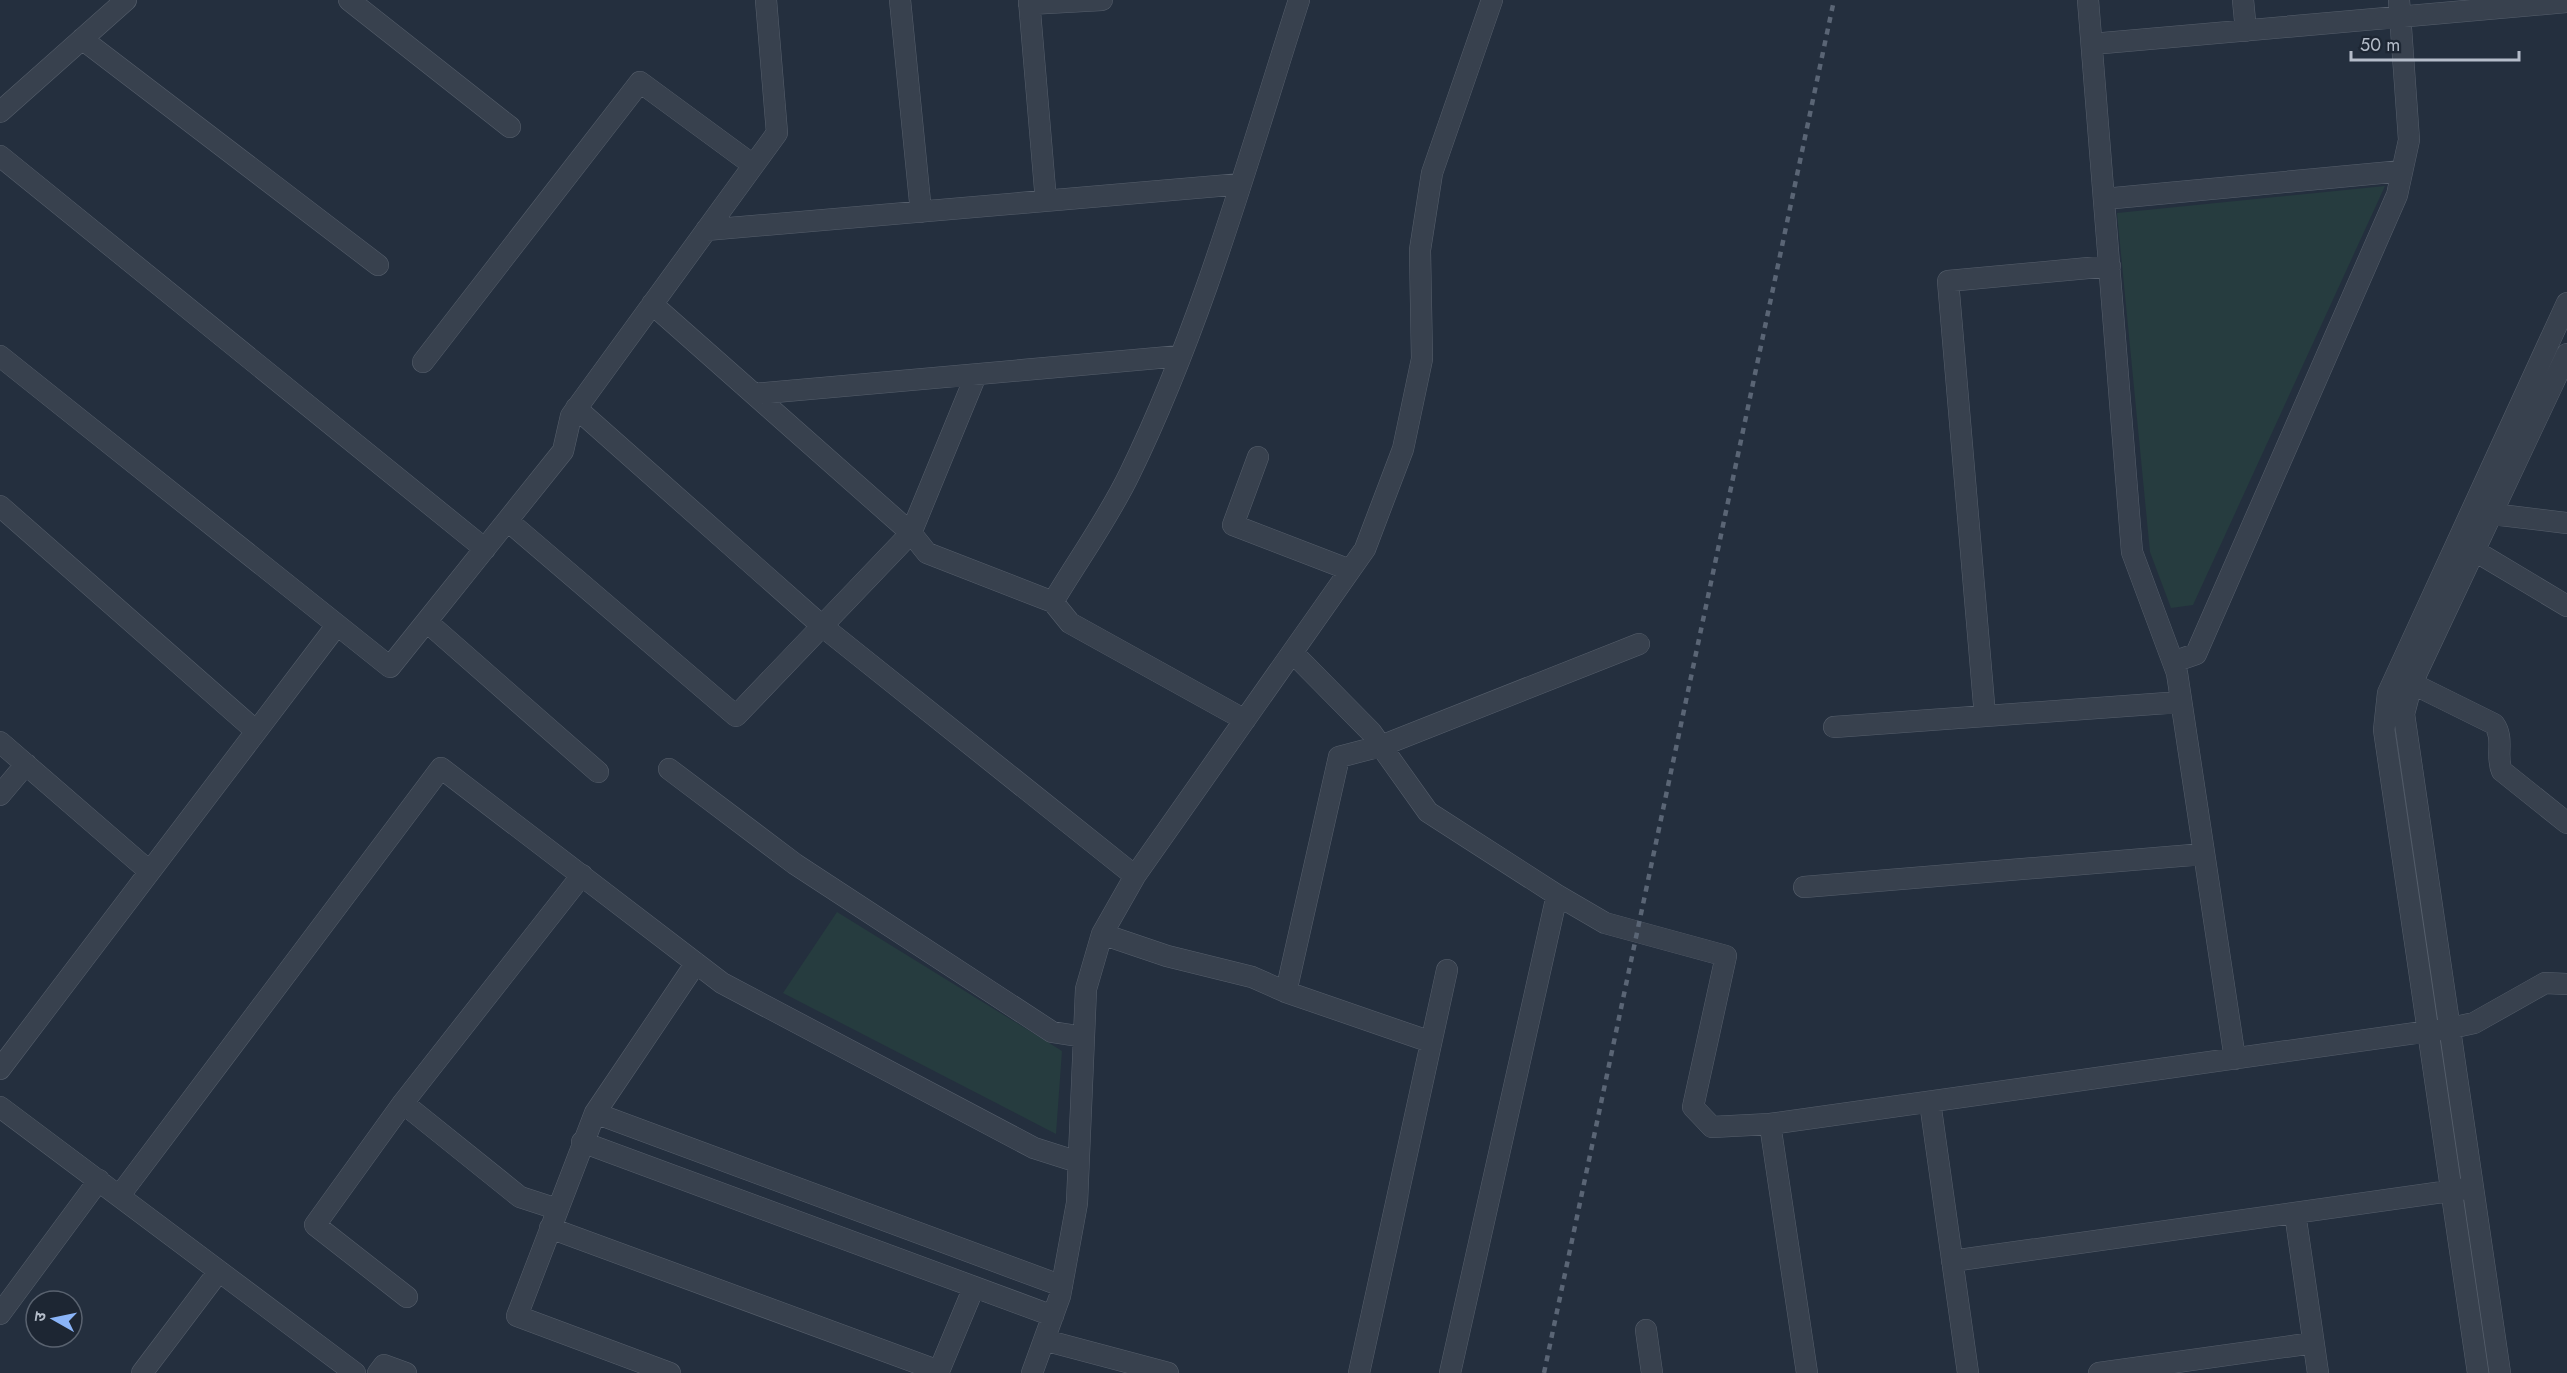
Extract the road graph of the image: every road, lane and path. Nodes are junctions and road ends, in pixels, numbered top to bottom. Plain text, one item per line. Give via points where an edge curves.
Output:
1 (126, 0) edge
2 (349, 0) edge
3 (766, 0) edge
4 (900, 0) edge
5 (1102, 0) edge
6 (1299, 0) edge
7 (1492, 0) edge
8 (2088, 0) edge
9 (2243, 0) edge
10 (1029, 2) edge
11 (2567, 2) edge
12 (2399, 8) edge
13 (2246, 31) junction
14 (82, 39) junction
15 (2092, 44) junction
16 (0, 112) edge
17 (510, 127) dead end
18 (0, 156) edge
19 (753, 165) junction
20 (2402, 171) junction
21 (1240, 184) junction
22 (2104, 199) junction
23 (1046, 201) junction
24 (921, 212) junction
25 (706, 230) junction
26 (378, 265) dead end
27 (2110, 266) junction
28 (2567, 303) edge
29 (652, 304) junction
30 (2567, 354) edge
31 (0, 356) edge
32 (1180, 356) junction
33 (423, 362) dead end
34 (976, 375) junction
35 (754, 394) junction
36 (576, 408) junction
37 (1258, 458) dead end
38 (0, 506) edge
39 (2492, 514) junction
40 (508, 521) junction
41 (2567, 524) edge
42 (911, 533) junction
43 (485, 549) junction
44 (2475, 551) junction
45 (1350, 570) junction
46 (1053, 602) junction
47 (2567, 606) edge
48 (427, 622) junction
49 (337, 625) junction
50 (822, 626) junction
51 (1639, 644) dead end
52 (1293, 653) junction
53 (2173, 662) junction
54 (2404, 679) junction
55 (2181, 702) junction
56 (1986, 716) junction
57 (1245, 720) junction
58 (1834, 727) dead end
59 (256, 731) junction
60 (0, 742) edge
61 (1381, 746) junction
62 (26, 764) junction
63 (669, 769) dead end
64 (598, 772) dead end
65 (0, 795) edge
66 (2567, 823) edge
67 (2204, 854) junction
68 (149, 871) junction
69 (582, 875) junction
70 (1135, 876) junction
71 (1804, 887) dead end
72 (1557, 895) junction
73 (1102, 934) junction
74 (696, 963) junction
75 (1447, 970) dead end
76 (2567, 984) edge
77 (1286, 992) junction
78 (2451, 1028) junction
79 (2428, 1032) junction
80 (1084, 1037) junction
81 (1431, 1042) junction
82 (2235, 1059) junction
83 (0, 1069) edge
84 (1930, 1102) junction
85 (403, 1103) junction
86 (0, 1107) edge
87 (595, 1113) junction
88 (1770, 1124) junction
89 (582, 1142) junction
90 (1078, 1162) junction
91 (99, 1180) junction
92 (2474, 1187) junction
93 (2452, 1190) junction
94 (120, 1195) junction
95 (2295, 1213) junction
96 (554, 1218) junction
97 (1952, 1261) junction
98 (219, 1271) junction
99 (974, 1287) junction
100 (1062, 1287) junction
101 (407, 1297) dead end
102 (0, 1314) edge
103 (1053, 1316) junction
104 (1647, 1330) dead end
105 (1044, 1340) junction
106 (2313, 1343) junction
107 (142, 1373) edge
108 (355, 1373) edge
109 (378, 1373) edge
110 (406, 1373) edge
111 (670, 1373) edge
112 (1032, 1373) edge
113 (1168, 1373) edge
114 (1359, 1373) edge
115 (1450, 1373) edge
116 (1652, 1373) edge
117 (1807, 1373) edge
118 (1968, 1373) edge
119 (2099, 1373) edge
120 (2318, 1373) edge
121 (2478, 1373) edge
122 (2500, 1373) edge

1 - 14 street
2 - 17 street
3 - 19 street via 777,133
4 - 24 street
5 - 10 street
6 - 21 street
7 - 45 street via 1432,173 1420,250 1422,359 1403,449 1365,549
8 - 15 street
9 - 13 street
10 - 23 street
11 - 12 street
12 - 13 street
12 - 20 street via 2409,140
13 - 15 street
14 - 16 street
14 - 26 street
15 - 22 street
18 - 43 street
19 - 25 street
19 - 33 street via 640,82
20 - 22 street
20 - 53 street via 2397,195 2196,654
21 - 23 street
21 - 32 street
22 - 27 street
23 - 24 street
24 - 25 street
25 - 29 street
27 - 53 street via 2133,552
27 - 56 street via 1948,281
28 - 54 street
29 - 35 street
29 - 36 street
30 - 39 street
31 - 49 street
32 - 34 street
32 - 46 street via 1129,475
34 - 35 street
34 - 42 street
35 - 42 street
36 - 40 street via 570,416 563,451
36 - 50 street
37 - 45 street via 1233,525
38 - 59 street
39 - 41 street
39 - 44 street
40 - 43 street
40 - 50 street via 736,716
42 - 46 street via 927,553
42 - 50 street
43 - 48 street
44 - 47 street
44 - 54 street
45 - 52 street
46 - 57 street via 1070,623
48 - 49 street via 390,667
48 - 64 street
49 - 59 street
50 - 70 street
51 - 61 street
52 - 57 street
52 - 61 street
53 - 55 street
54 - 66 street via 2494,724 2500,735 2502,771
54 - 78 street via 2409,759
54 - 79 street via 2388,693 2384,730
55 - 56 street
55 - 67 street
56 - 58 street
57 - 70 street
59 - 68 street
60 - 62 street
61 - 72 street via 1428,813
61 - 77 street via 1339,757
62 - 65 street
62 - 68 street
63 - 80 street via 795,864 1052,1032
67 - 71 street
67 - 82 street
68 - 83 street
69 - 74 street
69 - 85 street
69 - 94 street via 441,768
70 - 73 street
72 - 88 street via 1605,923 1726,956 1693,1107 1712,1127
72 - 115 street
73 - 77 street via 1167,956 1252,977
73 - 80 street via 1086,989
74 - 87 street
74 - 90 street via 722,983 1034,1148
75 - 81 street
76 - 78 street via 2545,983 2474,1023
77 - 81 street
78 - 79 street
78 - 92 street
79 - 82 street
79 - 93 street
80 - 90 street
81 - 114 street
82 - 84 street
84 - 88 street
84 - 97 street
85 - 96 street via 520,1197
85 - 101 street via 315,1225
86 - 91 street
87 - 89 street
87 - 100 street
88 - 117 street
89 - 96 street
89 - 99 street
90 - 100 street via 1077,1203
91 - 94 street
91 - 102 street
92 - 93 street
92 - 122 street
93 - 95 street
93 - 121 street
94 - 98 street
95 - 97 street
95 - 106 street
96 - 99 street via 939,1371
96 - 111 street via 517,1316
97 - 118 street
98 - 107 street
98 - 108 street
99 - 103 street
100 - 103 street
103 - 105 street
104 - 116 street
105 - 112 street
105 - 113 street
106 - 119 street
106 - 120 street
109 - 110 street via 384,1365

